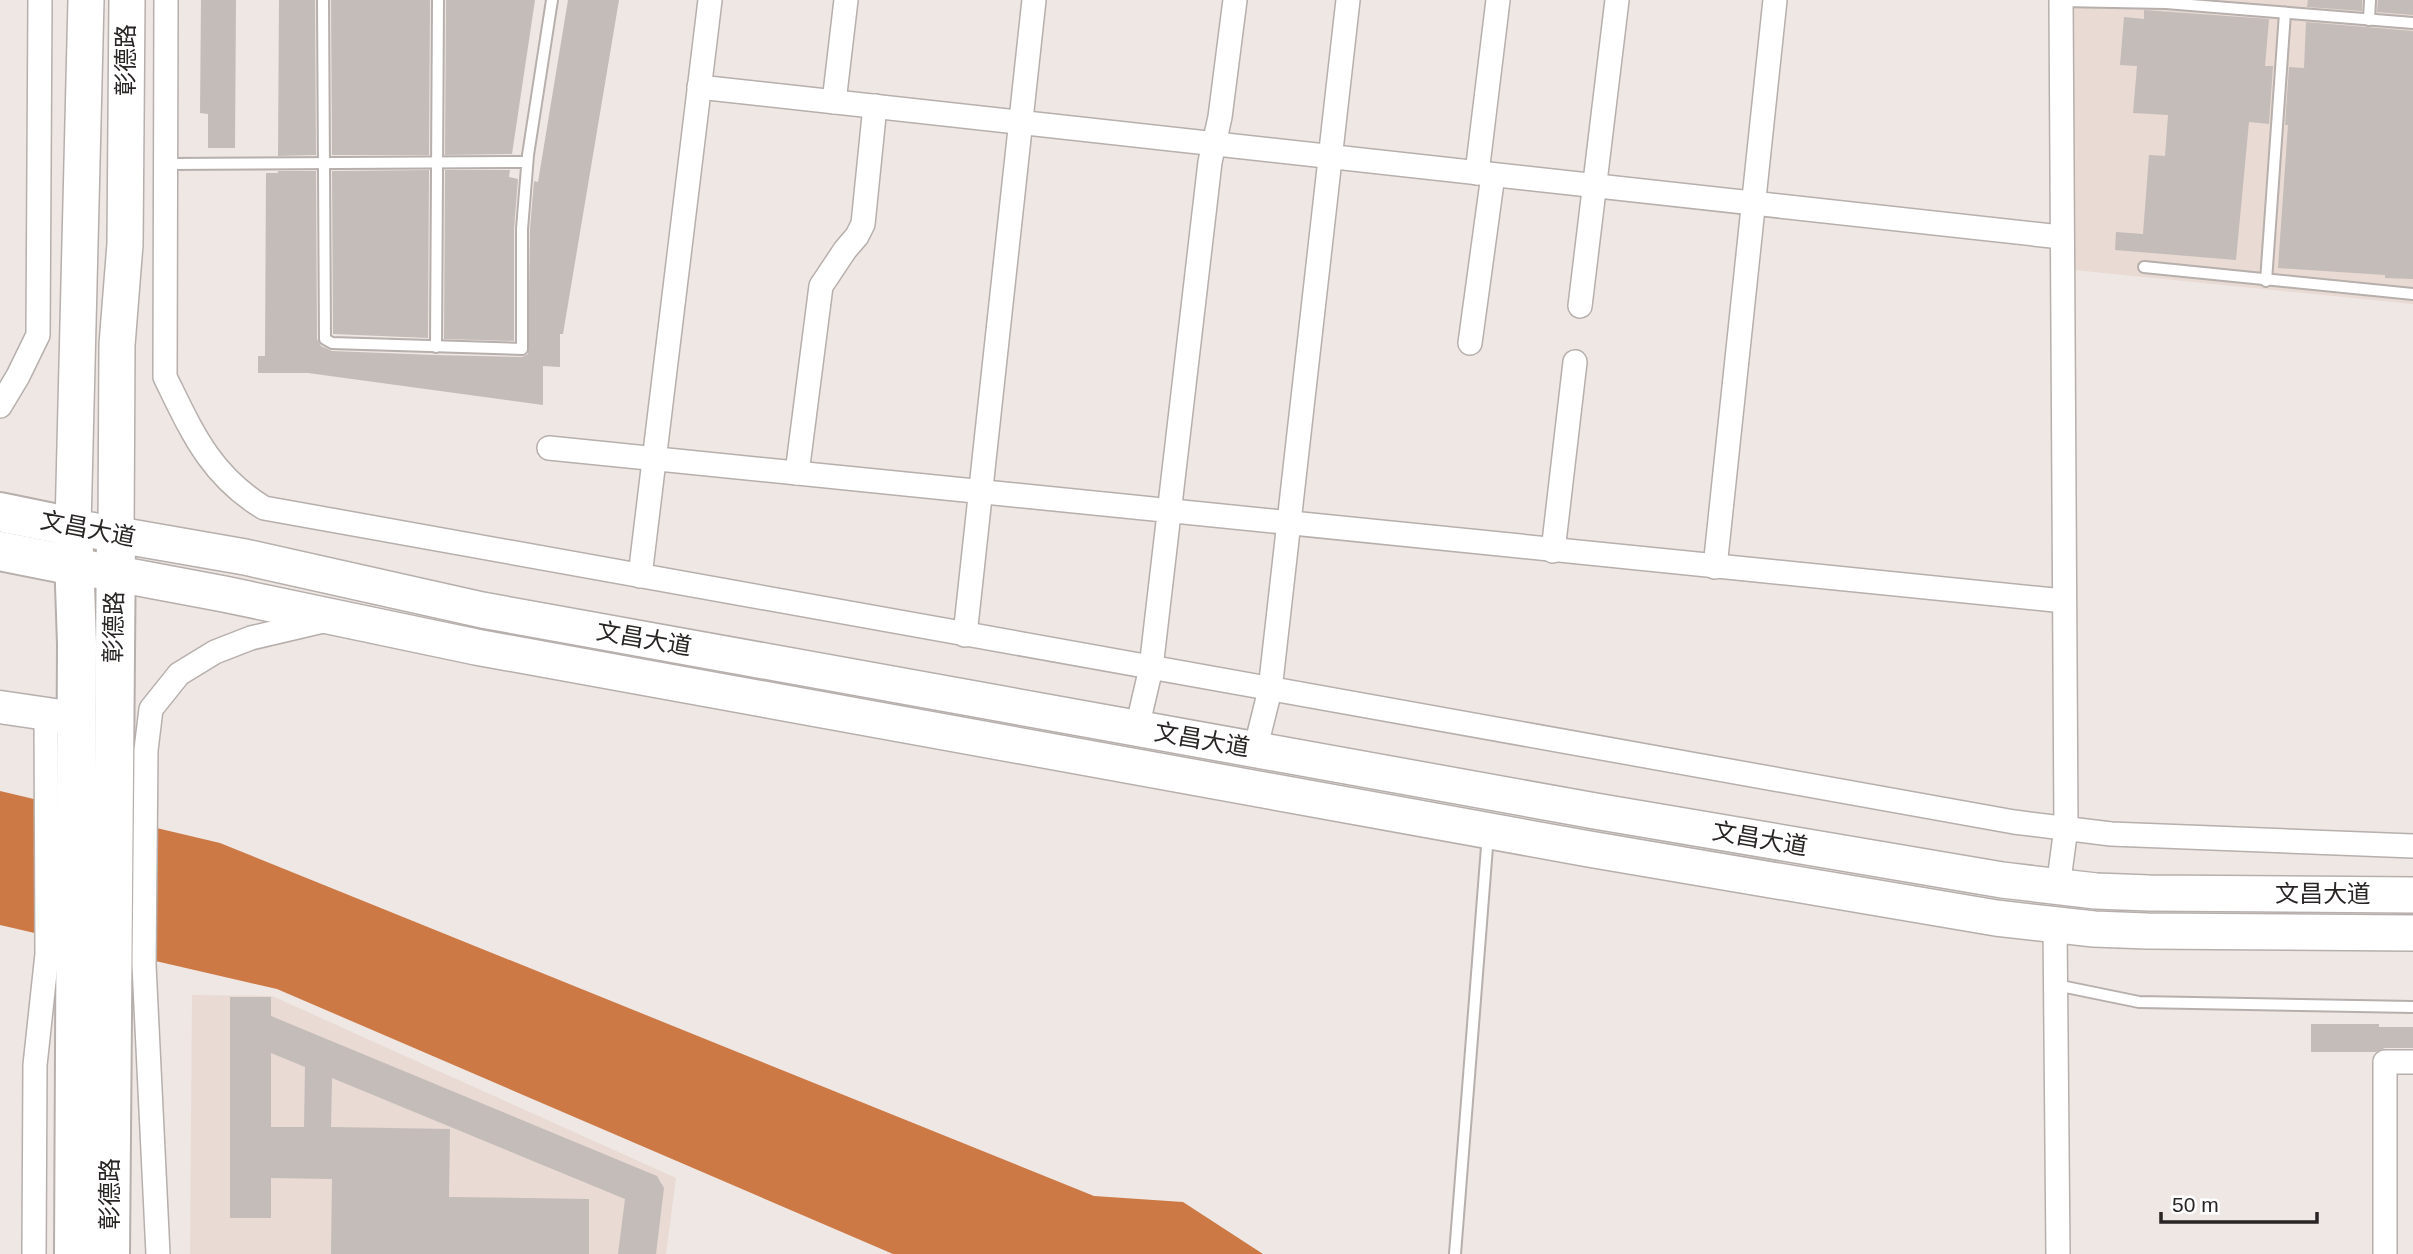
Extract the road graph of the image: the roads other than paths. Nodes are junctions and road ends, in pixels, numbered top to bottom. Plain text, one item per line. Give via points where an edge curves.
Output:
1 (40, 0) edge
2 (86, 0) edge
3 (127, 0) edge
4 (166, 0) edge
5 (323, 0) edge
6 (438, 0) edge
7 (552, 0) edge
8 (710, 0) edge
9 (846, 0) edge
10 (1034, 0) edge
11 (1234, 0) edge
12 (1348, 0) edge
13 (1498, 0) edge
14 (1617, 0) edge
15 (1775, 0) edge
16 (2060, 0) edge
17 (2370, 0) edge
18 (2166, 1) edge
19 (2285, 13) junction
20 (2369, 20) junction
21 (2413, 23) edge
22 (699, 87) junction
23 (834, 102) junction
24 (875, 106) junction
25 (1021, 122) junction
26 (1214, 144) junction
27 (1330, 156) junction
28 (527, 162) junction
29 (324, 163) junction
30 (437, 163) junction
31 (165, 164) junction
32 (1485, 174) junction
33 (1595, 186) junction
34 (1754, 203) junction
35 (2061, 237) junction
36 (2144, 267) dead end
37 (2266, 281) junction
38 (2413, 294) edge
39 (1580, 306) dead end
40 (1470, 343) dead end
41 (436, 346) junction
42 (1575, 362) dead end
43 (0, 406) edge
44 (549, 448) dead end
45 (654, 458) junction
46 (797, 473) junction
47 (980, 492) junction
48 (0, 512) edge
49 (1169, 512) junction
50 (1288, 524) junction
51 (73, 527) junction
52 (116, 534) junction
53 (0, 551) edge
54 (1553, 551) junction
55 (75, 566) junction
56 (1715, 567) junction
57 (116, 574) junction
58 (640, 576) junction
59 (2064, 601) junction
60 (337, 618) junction
61 (965, 635) junction
62 (1151, 668) junction
63 (1269, 690) junction
64 (0, 707) edge
65 (61, 715) junction
66 (1137, 728) junction
67 (1255, 750) junction
68 (130, 759) junction
69 (2066, 828) junction
70 (1488, 831) junction
71 (2413, 846) edge
72 (2058, 887) junction
73 (2413, 895) edge
74 (2055, 925) junction
75 (2413, 933) edge
76 (94, 960) junction
77 (2056, 985) junction
78 (2413, 1007) edge
79 (2413, 1062) edge
80 (34, 1254) edge
81 (74, 1254) edge
82 (110, 1254) edge
83 (158, 1254) edge
84 (1455, 1254) edge
85 (2058, 1254) edge
86 (2385, 1254) edge

1 - 43 street via 38,335
2 - 51 main road, 彰德路
3 - 52 main road, 彰德路
4 - 31 street
5 - 29 lane
6 - 30 lane
7 - 28 lane
8 - 22 street
9 - 23 street
10 - 25 street
11 - 26 street
12 - 27 street
13 - 32 street
14 - 33 street
15 - 34 street
16 - 18 lane
16 - 35 street
17 - 20 lane
18 - 19 lane
19 - 20 lane
19 - 37 lane
20 - 21 lane
22 - 23 street
22 - 45 street
23 - 24 street
24 - 25 street
24 - 46 street via 863,224 821,286
25 - 26 street
25 - 47 street
26 - 27 street
26 - 49 street
27 - 32 street
27 - 50 street
28 - 30 lane
28 - 41 lane via 522,349
29 - 30 lane
29 - 31 lane
29 - 41 lane via 325,339 332,343
30 - 41 lane
31 - 58 street via 164,377 218,472 242,495 264,508
32 - 33 street
32 - 40 street
33 - 34 street
33 - 39 street
34 - 35 street
34 - 56 street
35 - 59 street
36 - 37 lane
37 - 38 lane
42 - 54 street
44 - 45 street
45 - 46 street
45 - 58 street
46 - 47 street
47 - 49 street
47 - 61 street
48 - 51 highway, 文昌大道
49 - 50 street
49 - 62 street
50 - 54 street
50 - 63 street
51 - 52 main road, 文昌大道
51 - 55 highway, 彰德路
52 - 57 highway, 彰德路
52 - 66 main road, 文昌大道 via 246,557 482,610
53 - 55 highway, 文昌大道
54 - 56 street
55 - 57 main road, 文昌大道
55 - 65 highway, 彰德路 via 77,644
56 - 59 street
57 - 60 main road, 文昌大道
57 - 68 highway, 彰德路
58 - 61 street
59 - 69 street
60 - 68 street via 251,638 215,652 180,674 151,709
60 - 70 main road, 文昌大道
61 - 62 street
62 - 63 street
62 - 66 street
63 - 67 street
63 - 69 street
64 - 65 street
65 - 76 highway, 彰德路 via 61,757
66 - 67 main road, 文昌大道
67 - 72 main road, 文昌大道
68 - 76 highway, 彰德路
69 - 71 street via 2111,834
69 - 72 street
70 - 74 main road, 文昌大道
70 - 84 lane
72 - 73 main road, 文昌大道 via 2148,893
74 - 75 main road, 文昌大道 via 2147,931
74 - 77 street
76 - 80 street via 35,1065
76 - 81 highway, 彰德路
76 - 82 highway, 彰德路
76 - 83 street
77 - 78 lane via 2139,1002
77 - 85 street
79 - 86 street via 2385,1062

